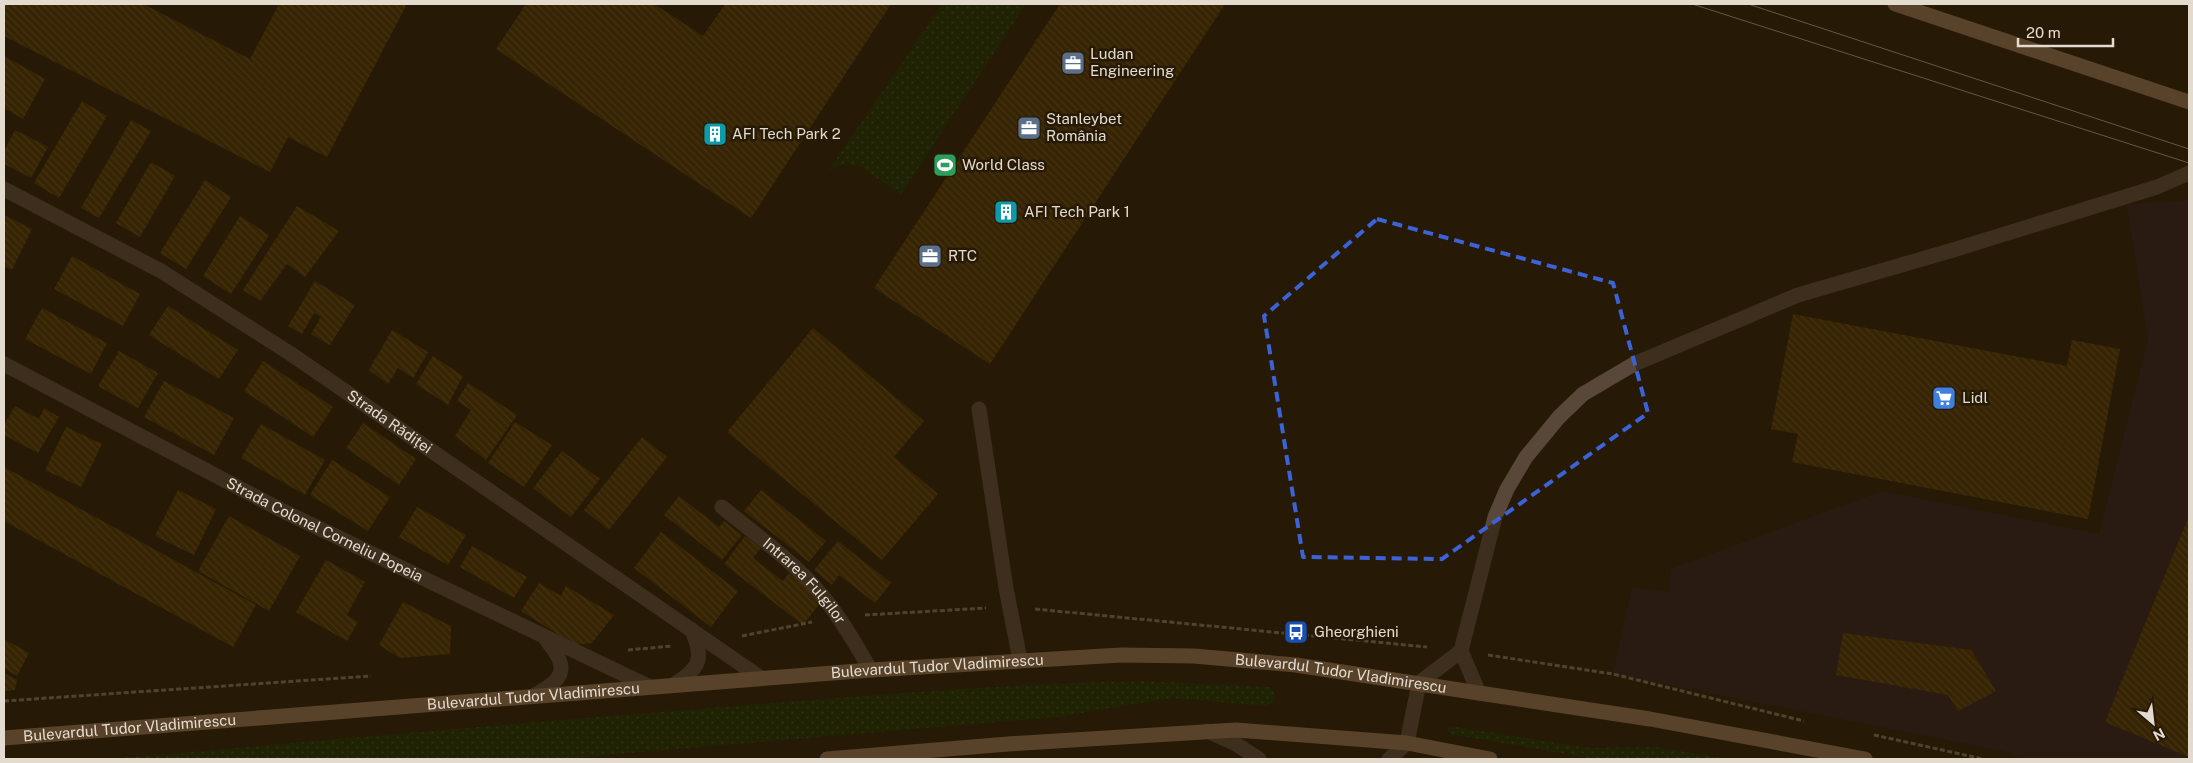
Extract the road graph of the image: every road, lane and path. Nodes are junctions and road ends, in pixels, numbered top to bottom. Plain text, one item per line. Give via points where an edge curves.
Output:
1 (1895, 4) edge
2 (2189, 102) edge
3 (2189, 174) edge
4 (4, 189) edge
5 (4, 364) edge
6 (979, 409) dead end
7 (722, 507) dead end
8 (691, 629) junction
9 (544, 638) junction
10 (1461, 651) junction
11 (1020, 660) junction
12 (871, 670) junction
13 (371, 676) dead end
14 (762, 678) junction
15 (1419, 684) junction
16 (673, 685) junction
17 (650, 687) junction
18 (1479, 693) junction
19 (533, 696) junction
20 (4, 701) edge
21 (1808, 722) dead end
22 (1207, 731) junction
23 (1864, 733) dead end
24 (4, 738) edge
25 (1407, 743) junction
26 (827, 759) edge
27 (1259, 759) edge
28 (1389, 759) edge
29 (1486, 759) edge
30 (1865, 759) edge
31 (1983, 759) edge

1 - 2 main road
3 - 10 street via 2157,187 1798,295 1634,364 1583,394 1526,457 1507,489 1494,517
4 - 8 street, Strada Rădiței via 161,271 267,338
5 - 9 street, Strada Colonel Corneliu Popeia via 281,510
6 - 11 street
7 - 12 street, Intrarea Fulgilor via 800,571 821,593
8 - 14 street, Strada Rădiței
8 - 16 street via 700,657 696,668
9 - 17 street, Strada Colonel Corneliu Popeia
9 - 19 street via 561,662 560,676 552,686
10 - 15 street
10 - 18 street
10 - 21 path via 1613,674
11 - 12 main road, Bulevardul Tudor Vladimirescu
11 - 15 main road, Bulevardul Tudor Vladimirescu via 1121,655 1194,656 1287,664
12 - 14 main road, Bulevardul Tudor Vladimirescu
13 - 20 path
14 - 16 main road, Bulevardul Tudor Vladimirescu
15 - 18 main road, Bulevardul Tudor Vladimirescu
15 - 25 street
16 - 17 main road, Bulevardul Tudor Vladimirescu
17 - 19 main road, Bulevardul Tudor Vladimirescu
18 - 30 main road, Bulevardul Tudor Vladimirescu
19 - 24 main road, Bulevardul Tudor Vladimirescu
22 - 25 main road via 1316,735
22 - 26 main road
22 - 27 street
23 - 31 path
25 - 28 street
25 - 29 main road

